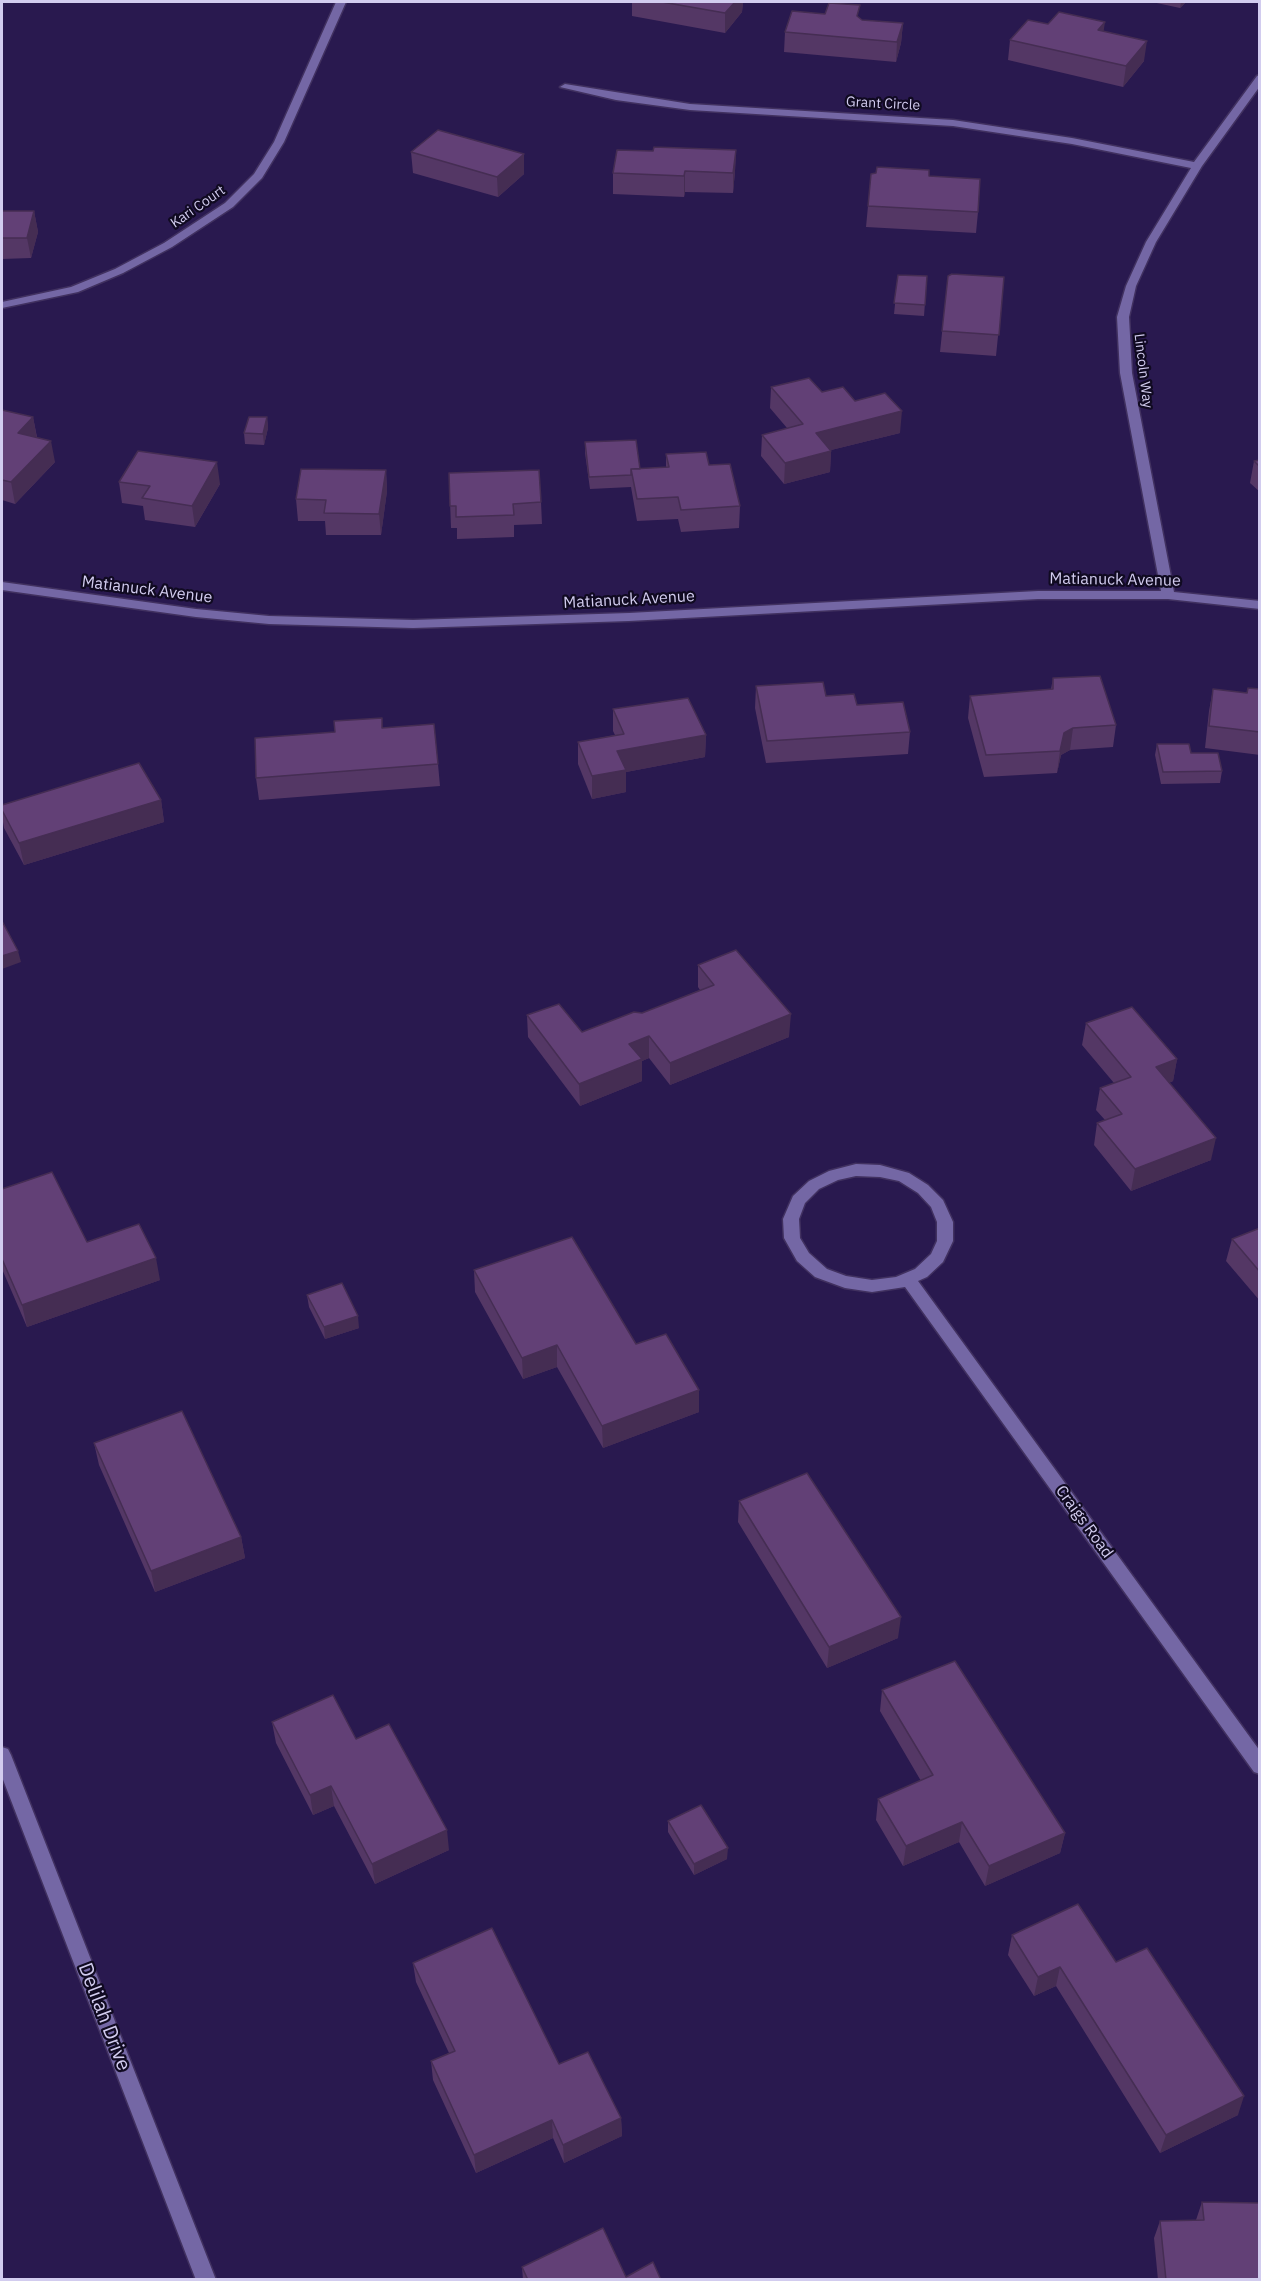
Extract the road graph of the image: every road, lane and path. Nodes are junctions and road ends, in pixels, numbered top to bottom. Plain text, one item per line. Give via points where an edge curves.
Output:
1 (341, 2) edge
2 (1260, 78) edge
3 (566, 87) dead end
4 (1197, 166) junction
5 (2, 305) edge
6 (2, 586) edge
7 (1168, 595) junction
8 (1260, 606) edge
9 (908, 1279) junction
10 (2, 1755) edge
11 (1260, 1766) edge
12 (206, 2280) edge

1 - 5 street, Kari Court via 279,142 258,176 229,205 168,245 98,281 51,296
2 - 4 street, Lincoln Way
3 - 4 street, Grant Circle via 690,107 953,123
4 - 7 street, Lincoln Way via 1151,242 1131,286 1123,317 1126,373
6 - 7 street, Matianuck Avenue via 63,597 269,620 413,624 629,617 1038,595
7 - 8 street, Matianuck Avenue
9 - 9 street via 938,1258 945,1241 945,1222 938,1204 923,1189 896,1175 856,1170 814,1185 798,1200 791,1219 792,1238 803,1257 821,1273 872,1286
9 - 11 street, Craigs Road
10 - 12 street, Delilah Drive

